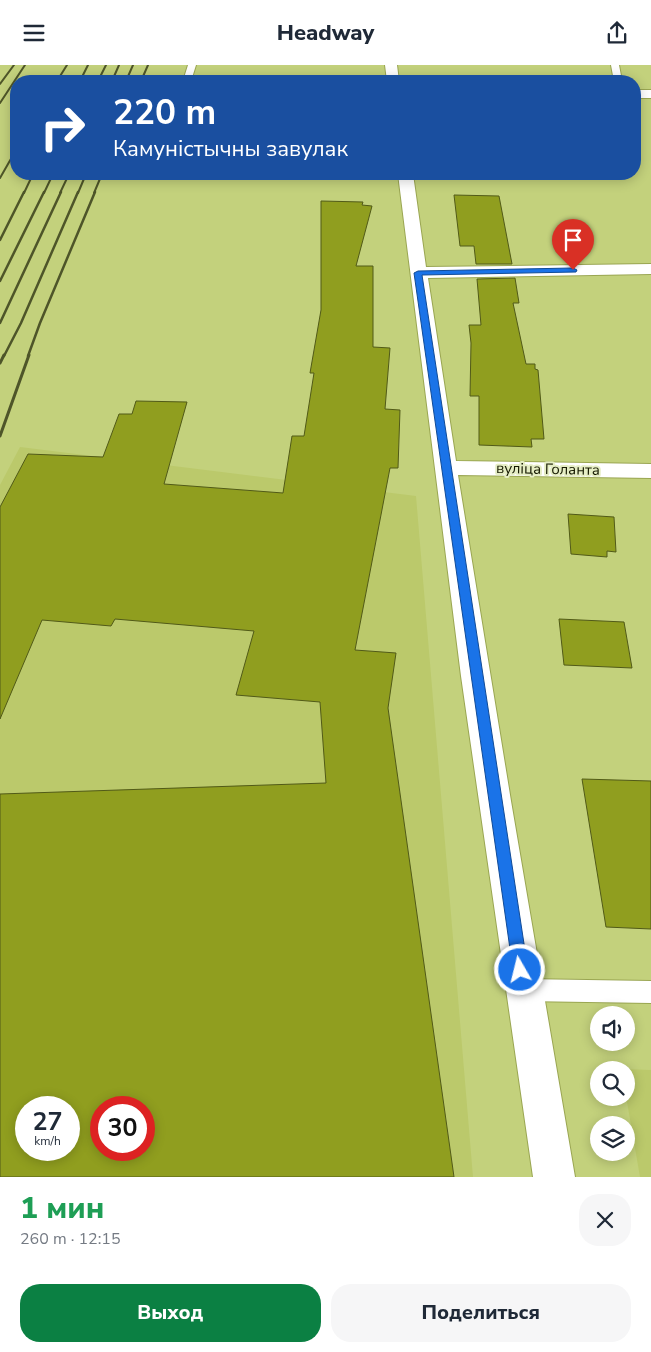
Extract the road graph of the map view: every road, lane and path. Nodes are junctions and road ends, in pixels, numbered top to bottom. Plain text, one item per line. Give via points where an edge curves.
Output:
1 (406, 180) edge
2 (651, 269) edge
3 (418, 273) junction
4 (445, 468) junction
5 (651, 471) edge
6 (523, 990) junction
7 (651, 992) edge
8 (554, 1177) edge

1 - 3 street
2 - 3 street
3 - 4 street
4 - 5 street, вуліца Голанта
4 - 6 street
6 - 7 lane
6 - 8 street

